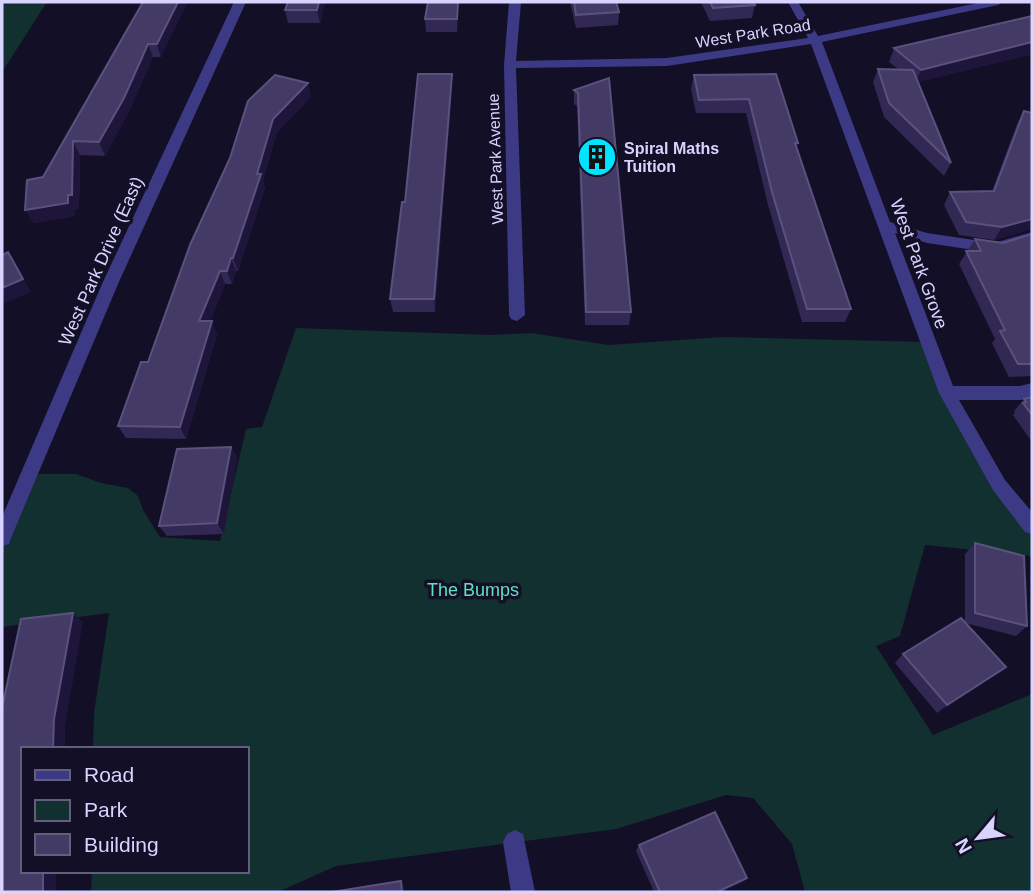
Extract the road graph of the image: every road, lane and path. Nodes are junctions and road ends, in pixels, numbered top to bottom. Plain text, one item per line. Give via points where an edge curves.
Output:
1 (240, 2) edge
2 (515, 2) edge
3 (793, 2) edge
4 (998, 2) edge
5 (815, 40) junction
6 (510, 65) junction
7 (886, 226) junction
8 (1032, 237) edge
9 (517, 315) dead end
10 (1032, 389) edge
11 (947, 393) junction
12 (1032, 526) edge
13 (2, 538) edge
14 (515, 842) dead end
15 (523, 892) edge

1 - 13 street, West Park Drive (East) via 110,284
2 - 6 street, West Park Avenue
3 - 5 street, West Park Grove
4 - 5 street, West Park Road
5 - 6 street, West Park Road via 667,62
5 - 7 street, West Park Grove
6 - 9 street, West Park Avenue
7 - 8 street via 927,238 994,248
7 - 11 street, West Park Grove
10 - 11 street
11 - 12 street, West Park Grove via 999,485
14 - 15 street

